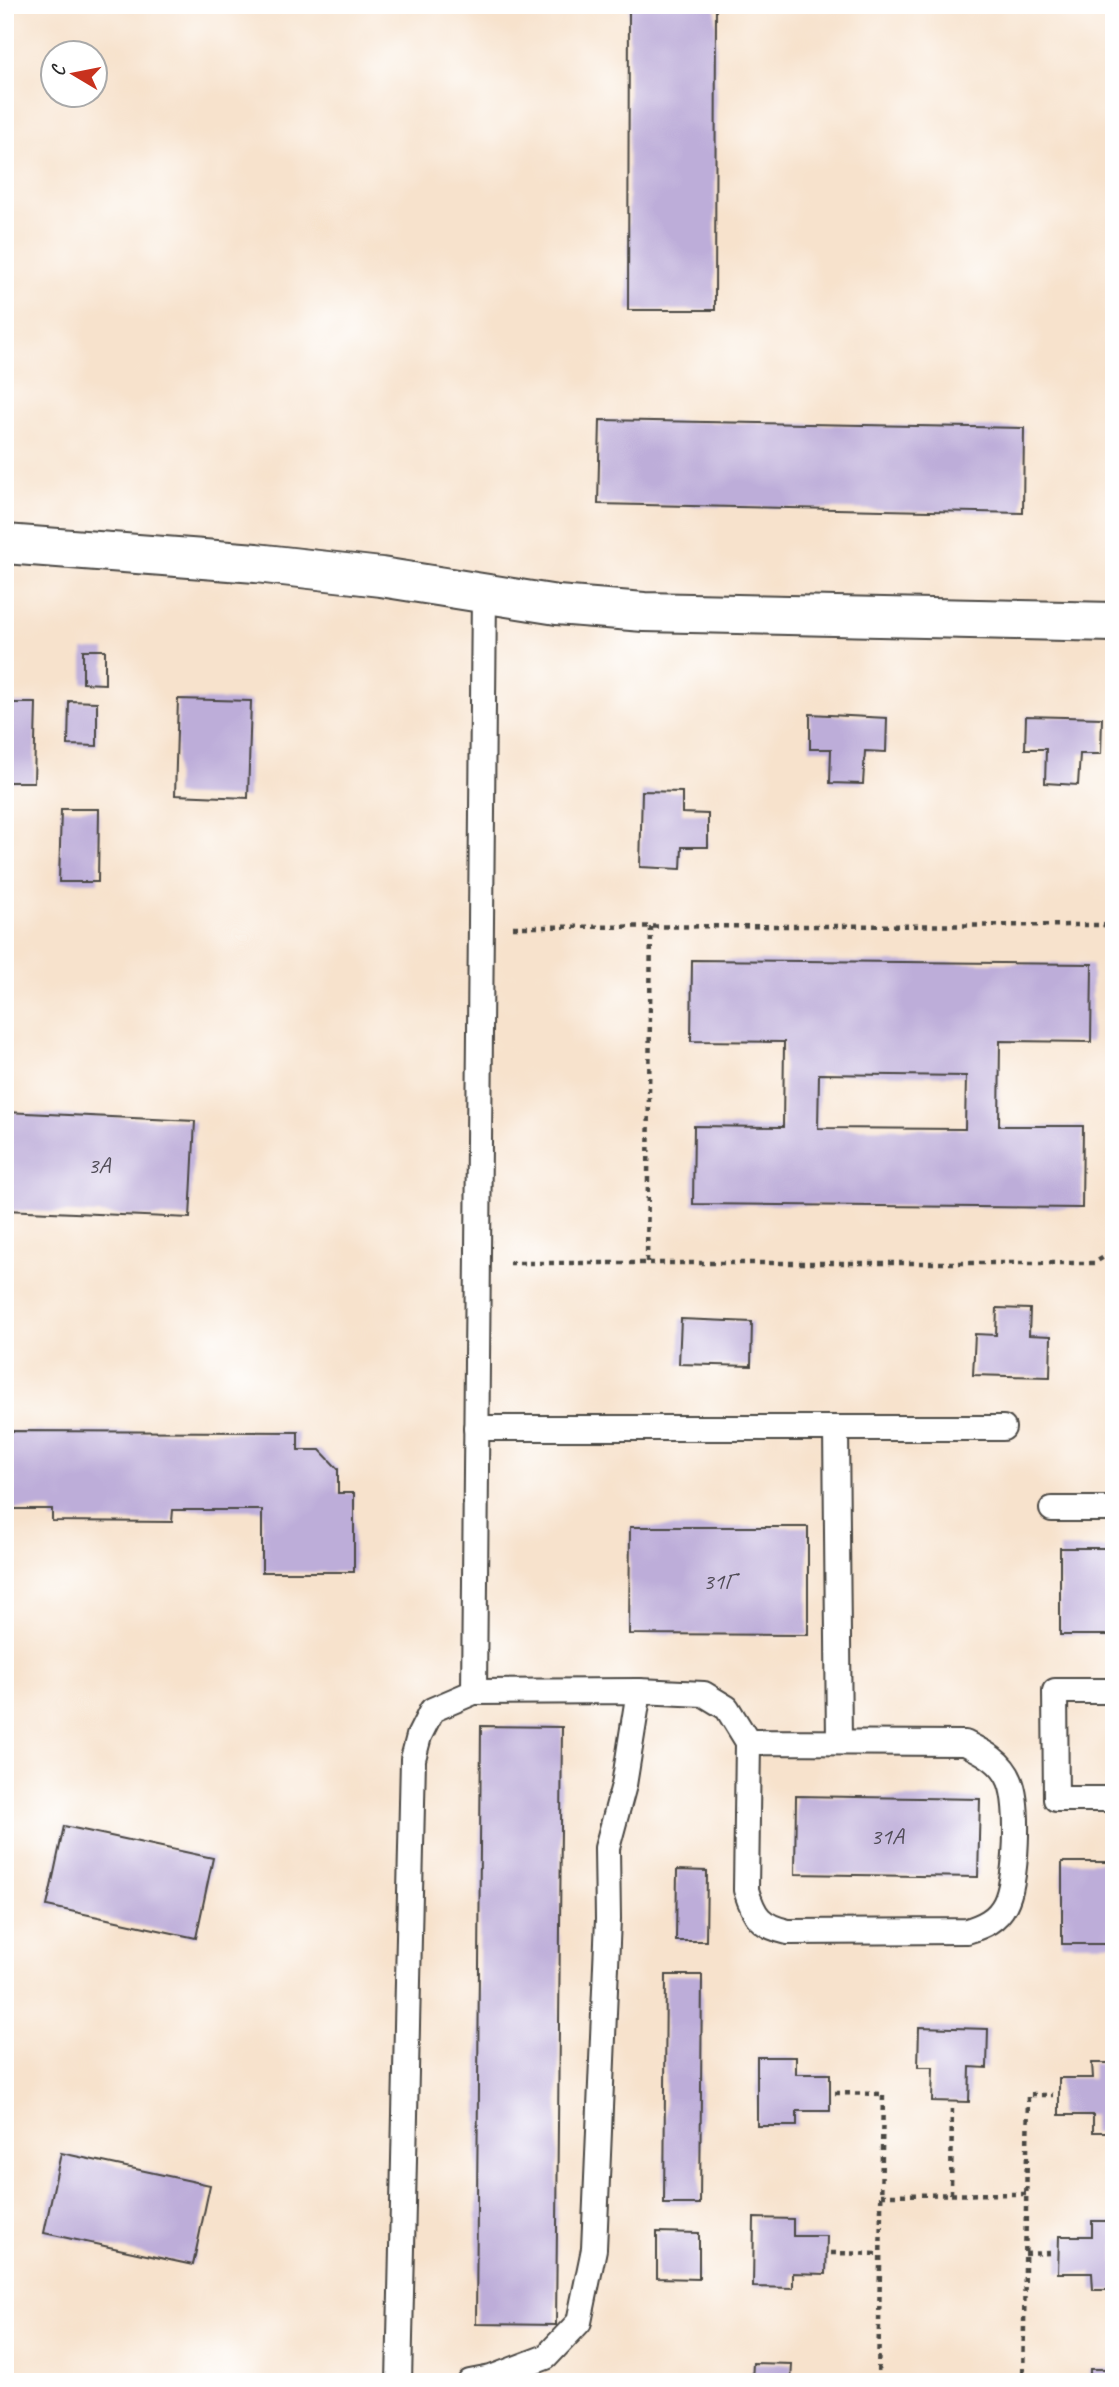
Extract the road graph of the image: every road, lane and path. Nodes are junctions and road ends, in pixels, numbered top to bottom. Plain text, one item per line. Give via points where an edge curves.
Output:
1 (5, 544) edge
2 (484, 592) junction
3 (1114, 622) edge
4 (480, 927) junction
5 (651, 927) junction
6 (1114, 929) edge
7 (1114, 1251) edge
8 (546, 1262) dead end
9 (647, 1262) junction
10 (476, 1428) junction
11 (836, 1428) junction
12 (1003, 1428) dead end
13 (1052, 1509) dead end
14 (1114, 1509) edge
15 (639, 1691) junction
16 (1114, 1691) edge
17 (474, 1692) junction
18 (748, 1742) junction
19 (839, 1742) junction
20 (1114, 1799) edge
21 (835, 2093) dead end
22 (1053, 2095) dead end
23 (951, 2105) dead end
24 (951, 2194) junction
25 (1026, 2194) junction
26 (881, 2195) junction
27 (831, 2253) dead end
28 (1051, 2253) dead end
29 (880, 2254) junction
30 (1025, 2254) junction
31 (399, 2382) edge
32 (470, 2382) edge
33 (878, 2382) edge
34 (1023, 2382) edge

1 - 2 street via 256,563
2 - 3 street via 557,605 644,612
2 - 4 lane
4 - 5 path
4 - 10 lane
5 - 6 path
5 - 9 path
7 - 9 path via 1094,1263
8 - 9 path
10 - 11 lane
10 - 17 lane
11 - 12 lane
11 - 19 lane
13 - 14 lane
15 - 17 lane
15 - 18 lane via 704,1694 727,1708
15 - 32 lane via 624,1785 607,1848 594,2249 579,2322 546,2357
16 - 20 lane via 1055,1691 1055,1705 1056,1799
17 - 31 lane via 432,1710 413,1759
18 - 19 lane
18 - 19 lane via 746,1890 753,1912 769,1928 788,1933 967,1931 989,1924 1005,1905 1013,1879 1016,1802 1010,1779 991,1755 965,1743
21 - 26 path via 883,2094
22 - 25 path via 1028,2095
23 - 24 path
24 - 25 path
24 - 26 path
25 - 30 path
26 - 29 path
27 - 29 path
28 - 30 path
29 - 33 path
30 - 34 path

